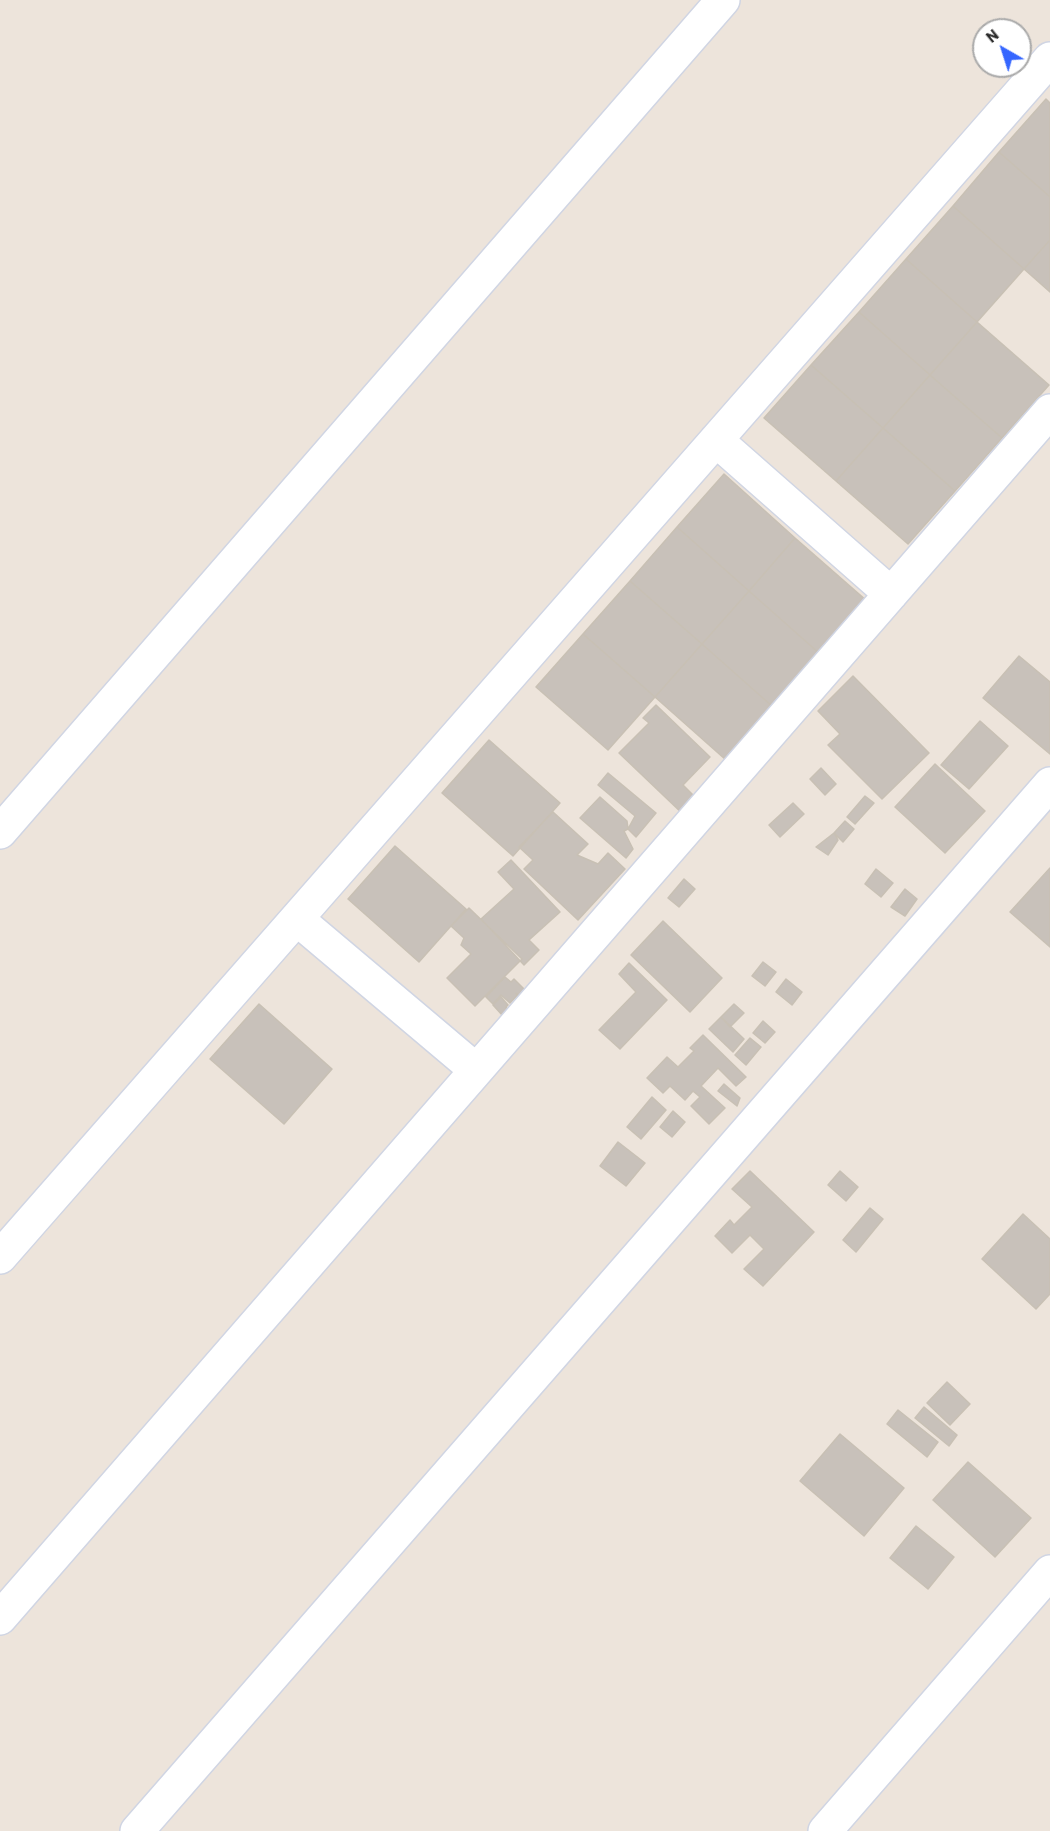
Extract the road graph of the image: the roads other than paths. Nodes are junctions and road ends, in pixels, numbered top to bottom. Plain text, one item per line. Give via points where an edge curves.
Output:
1 (723, 0) edge
2 (1050, 59) edge
3 (1050, 411) edge
4 (717, 440) junction
5 (891, 594) junction
6 (1050, 784) edge
7 (0, 832) edge
8 (297, 919) junction
9 (476, 1070) junction
10 (0, 1257) edge
11 (1050, 1572) edge
12 (0, 1618) edge
13 (137, 1831) edge
14 (825, 1831) edge

1 - 7 street
2 - 4 street
3 - 5 street
4 - 5 street
4 - 8 street
5 - 9 street
6 - 13 street
8 - 9 street
8 - 10 street
9 - 12 street
11 - 14 street

